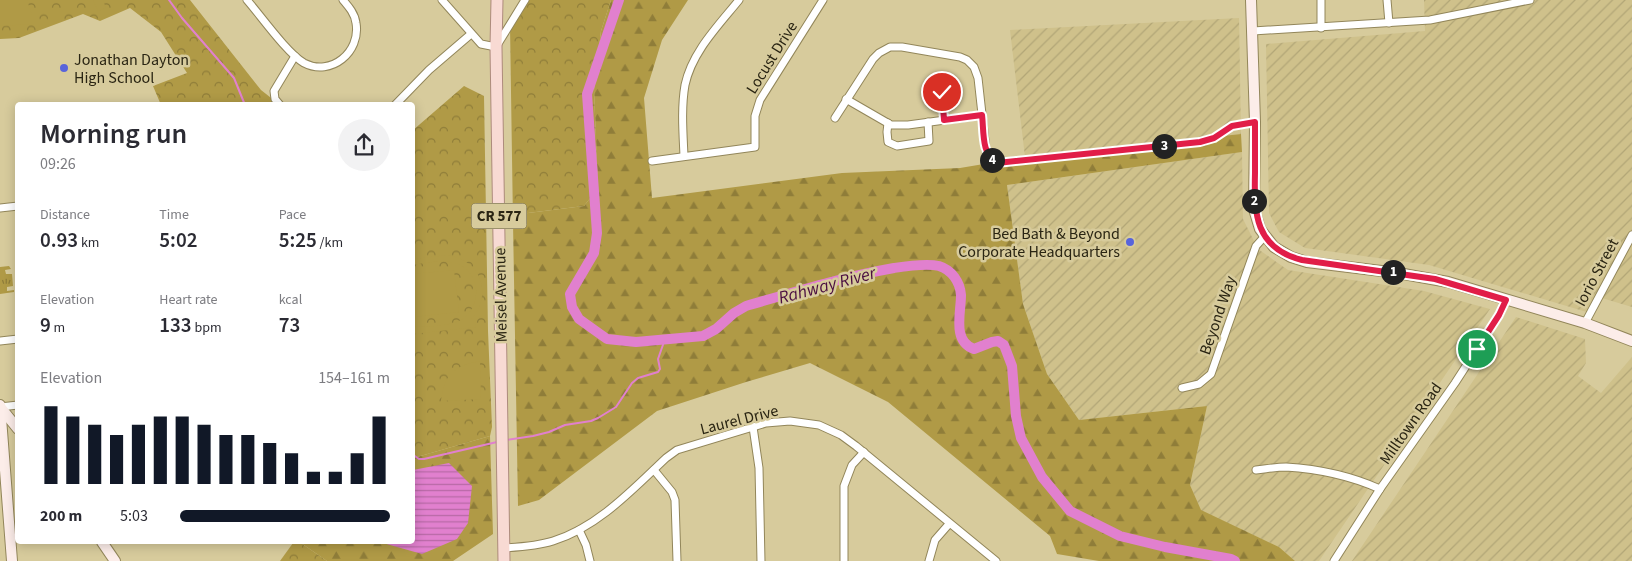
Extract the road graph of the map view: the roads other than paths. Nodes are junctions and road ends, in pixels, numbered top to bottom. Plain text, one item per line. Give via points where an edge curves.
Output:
1 (247, 0) edge
2 (343, 0) edge
3 (442, 0) edge
4 (497, 0) edge
5 (525, 0) edge
6 (739, 0) edge
7 (823, 0) edge
8 (1251, 0) edge
9 (1321, 0) edge
10 (1387, 0) edge
11 (1530, 0) edge
12 (1389, 23) junction
13 (1322, 28) junction
14 (1253, 31) junction
15 (471, 34) junction
16 (496, 46) junction
17 (295, 56) junction
18 (942, 92) dead end
19 (846, 100) junction
20 (278, 102) edge
21 (398, 102) edge
22 (982, 115) junction
23 (835, 118) dead end
24 (944, 120) junction
25 (928, 122) junction
26 (1255, 122) junction
27 (888, 124) junction
28 (684, 156) junction
29 (652, 161) dead end
30 (15, 206) edge
31 (0, 208) edge
32 (1632, 235) edge
33 (1265, 236) junction
34 (1506, 300) junction
35 (1585, 323) junction
36 (15, 339) edge
37 (0, 341) edge
38 (1632, 341) edge
39 (1182, 388) dead end
40 (15, 405) edge
41 (0, 406) edge
42 (15, 425) edge
43 (753, 427) junction
44 (864, 452) junction
45 (654, 470) junction
46 (1256, 470) dead end
47 (1380, 489) junction
48 (949, 524) junction
49 (579, 530) junction
50 (103, 544) edge
51 (504, 548) junction
52 (12, 561) edge
53 (115, 561) edge
54 (504, 561) edge
55 (590, 561) edge
56 (677, 561) edge
57 (761, 561) edge
58 (844, 561) edge
59 (930, 561) edge
60 (996, 561) edge
61 (1334, 561) edge

1 - 17 street
2 - 17 street via 356,23 356,39 349,53 340,62 325,67 313,66
3 - 15 street
4 - 16 main road, Meisel Avenue / CR 577
5 - 16 street
6 - 28 street via 703,45 688,75 684,97
7 - 28 street, Locust Drive via 760,100 755,116 755,147
8 - 14 street
9 - 13 street
10 - 12 street
11 - 12 street via 1442,18
12 - 13 street
13 - 14 street
14 - 26 street
15 - 16 street via 481,44
15 - 21 street
16 - 51 main road, Meisel Avenue / CR 577
17 - 20 street via 274,91
18 - 24 street
19 - 22 street via 879,53 890,47 902,47 960,57 971,63 978,78
19 - 23 street
19 - 27 street
22 - 24 street
22 - 26 street via 988,155 993,161 1003,164 1200,142 1214,138 1232,126
24 - 25 street
25 - 27 street
25 - 27 street via 929,141 897,146 888,142
26 - 33 street via 1254,209
28 - 29 street, Locust Drive
30 - 31 street
32 - 35 street, Iorio Street
33 - 34 street via 1280,251 1302,260 1435,279
33 - 39 street, Beyond Way via 1256,246 1211,374 1199,384
34 - 35 street
34 - 47 street, Milltown Road via 1455,383
35 - 38 street
36 - 37 street
40 - 41 street
41 - 42 street
41 - 52 street
43 - 44 street, Laurel Drive via 790,421 811,423 840,435
43 - 45 street, Laurel Drive via 677,450
43 - 57 street via 759,468
44 - 48 street, Laurel Drive
44 - 58 street via 852,465 844,486
45 - 49 street, Laurel Drive via 604,514
45 - 56 street via 675,500
46 - 47 street via 1285,467 1332,473 1358,479
47 - 61 street, Milltown Road
48 - 59 street via 935,540
48 - 60 street, Laurel Drive
49 - 51 street, Laurel Drive via 542,544
49 - 55 street
50 - 53 street
51 - 54 main road, Meisel Avenue / CR 577

